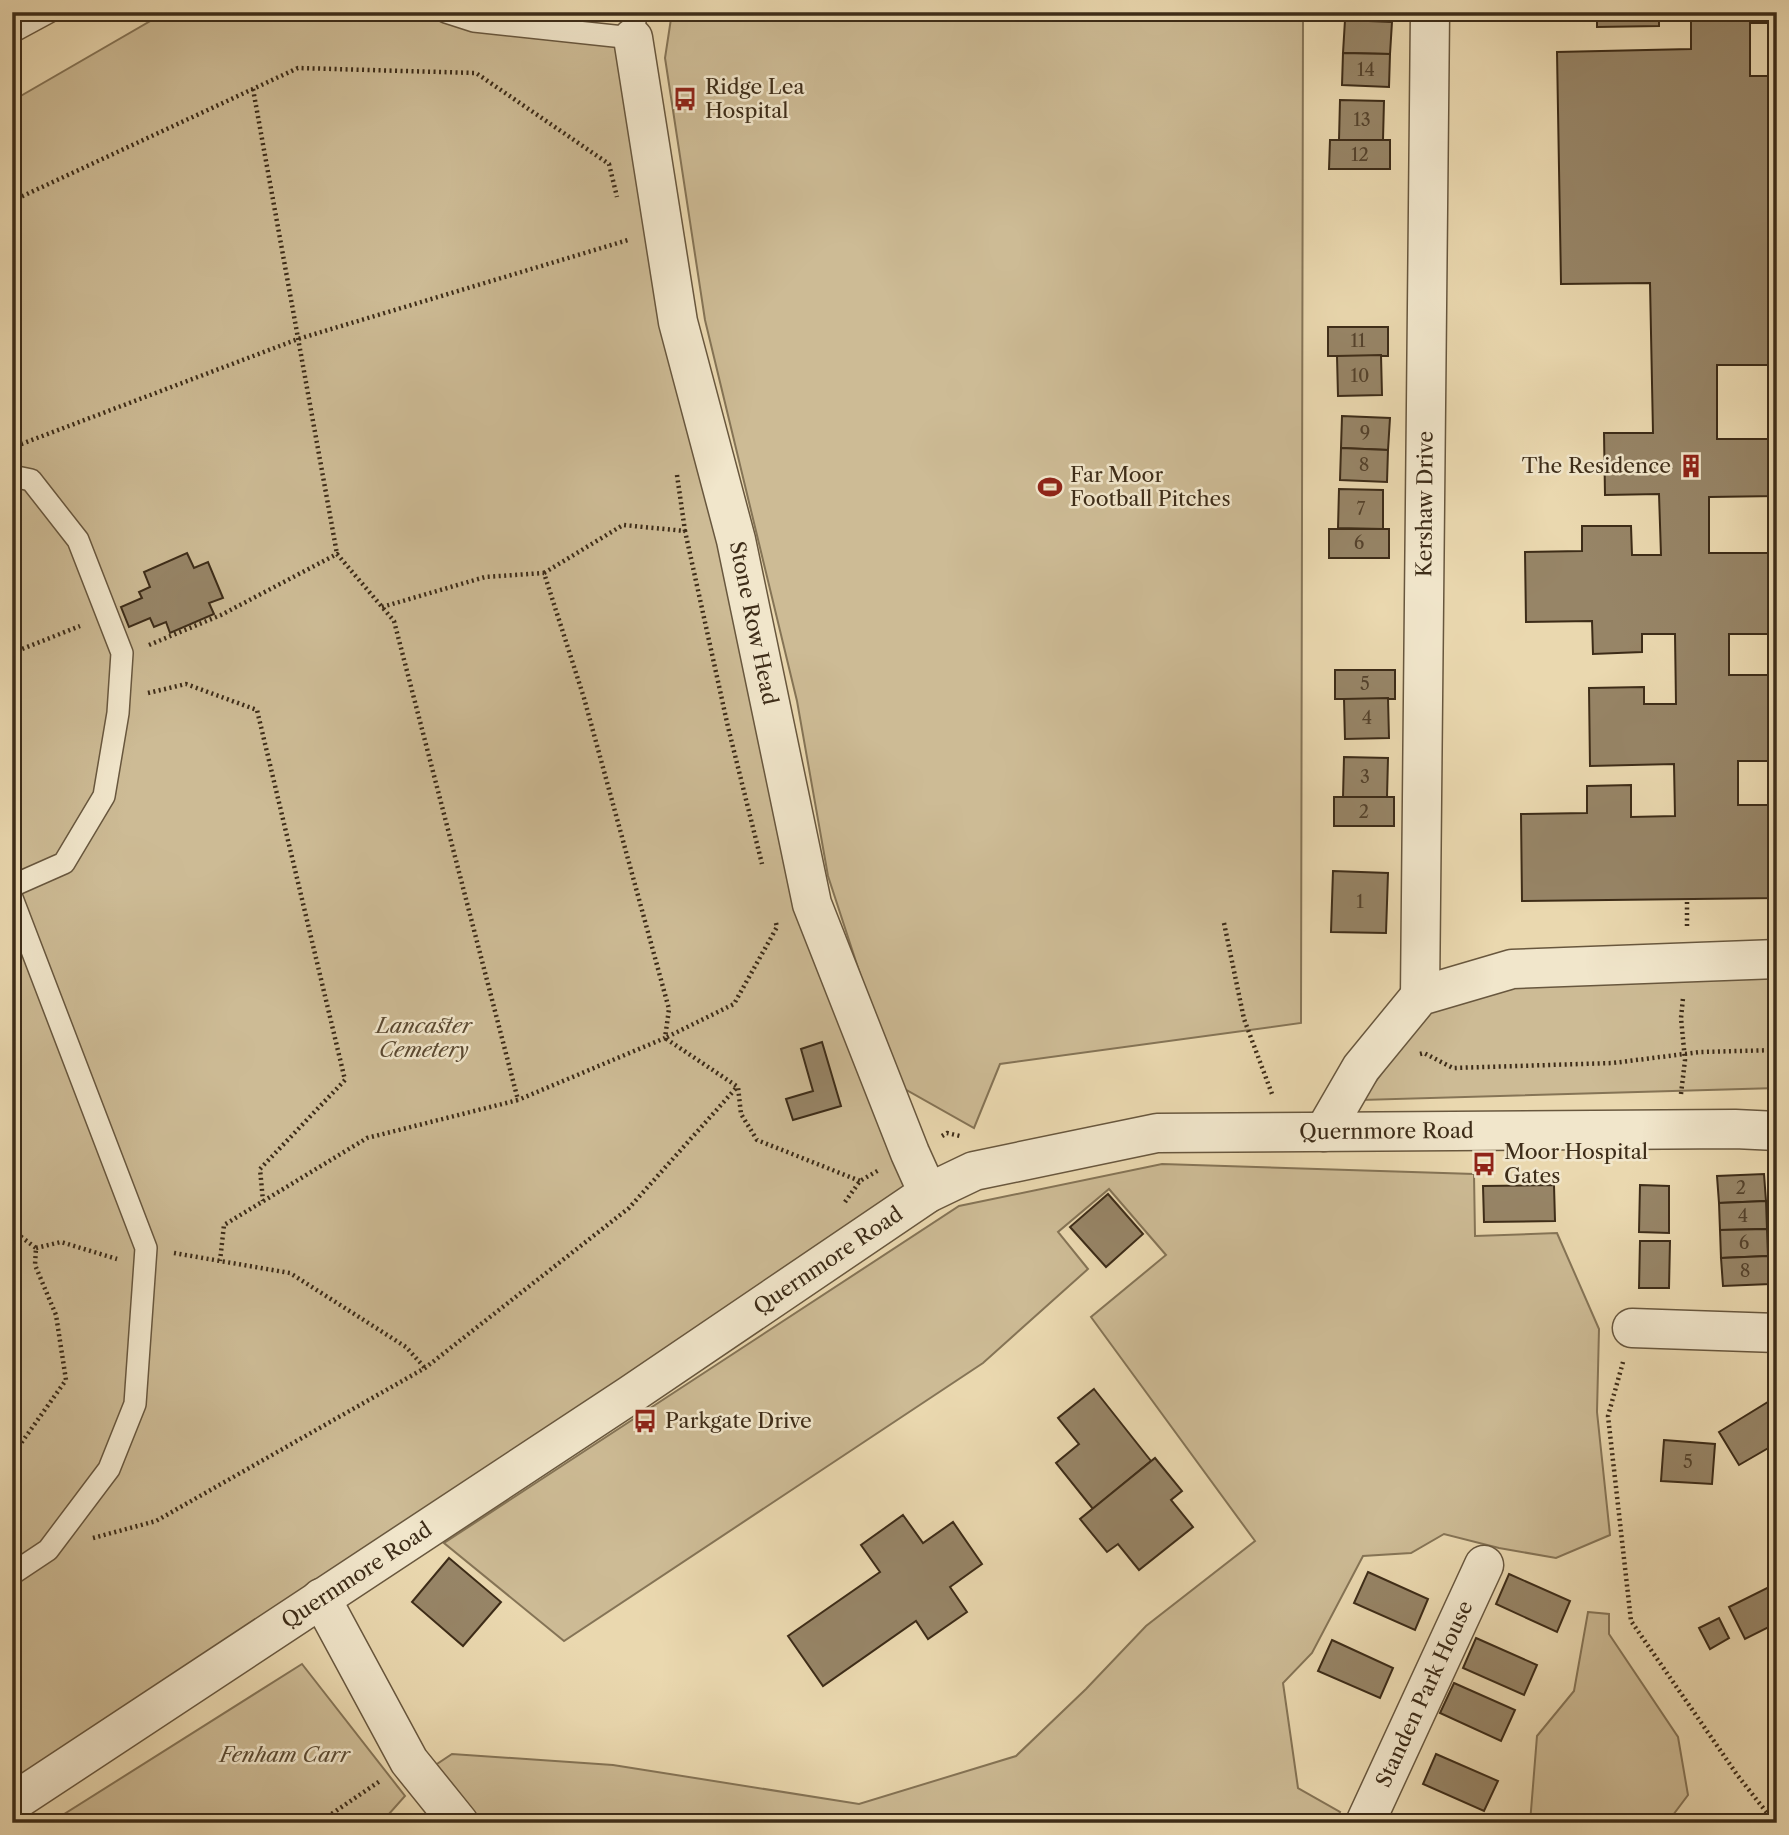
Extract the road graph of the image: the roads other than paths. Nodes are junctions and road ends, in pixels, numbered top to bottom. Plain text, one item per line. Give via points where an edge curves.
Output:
1 (49, 12) edge
2 (446, 12) edge
3 (1430, 12) edge
4 (635, 25) edge
5 (12, 32) edge
6 (12, 476) edge
7 (12, 886) edge
8 (12, 898) edge
9 (1777, 959) edge
10 (1420, 996) junction
11 (1777, 1131) edge
12 (1324, 1132) junction
13 (928, 1193) junction
14 (1632, 1328) road end
15 (1777, 1333) edge
16 (1484, 1565) dead end
17 (12, 1574) edge
18 (321, 1598) junction
19 (12, 1803) edge
20 (460, 1823) edge
21 (1365, 1823) edge

1 - 5 lane
2 - 4 lane via 474,21
3 - 10 street, Kershaw Drive
4 - 13 street, Stone Row Head via 678,322 736,540 812,904
6 - 7 lane via 31,480 78,540 122,653 118,713 104,796 64,863
8 - 17 lane via 145,1258 135,1404 108,1469 48,1550
9 - 10 street via 1512,969
10 - 12 street via 1361,1068
11 - 12 street, Quernmore Road
12 - 13 street, Quernmore Road via 1157,1133 974,1171
13 - 18 street, Quernmore Road
14 - 15 street
16 - 21 street, Standen Park House
18 - 19 street, Quernmore Road
18 - 20 street via 409,1761

